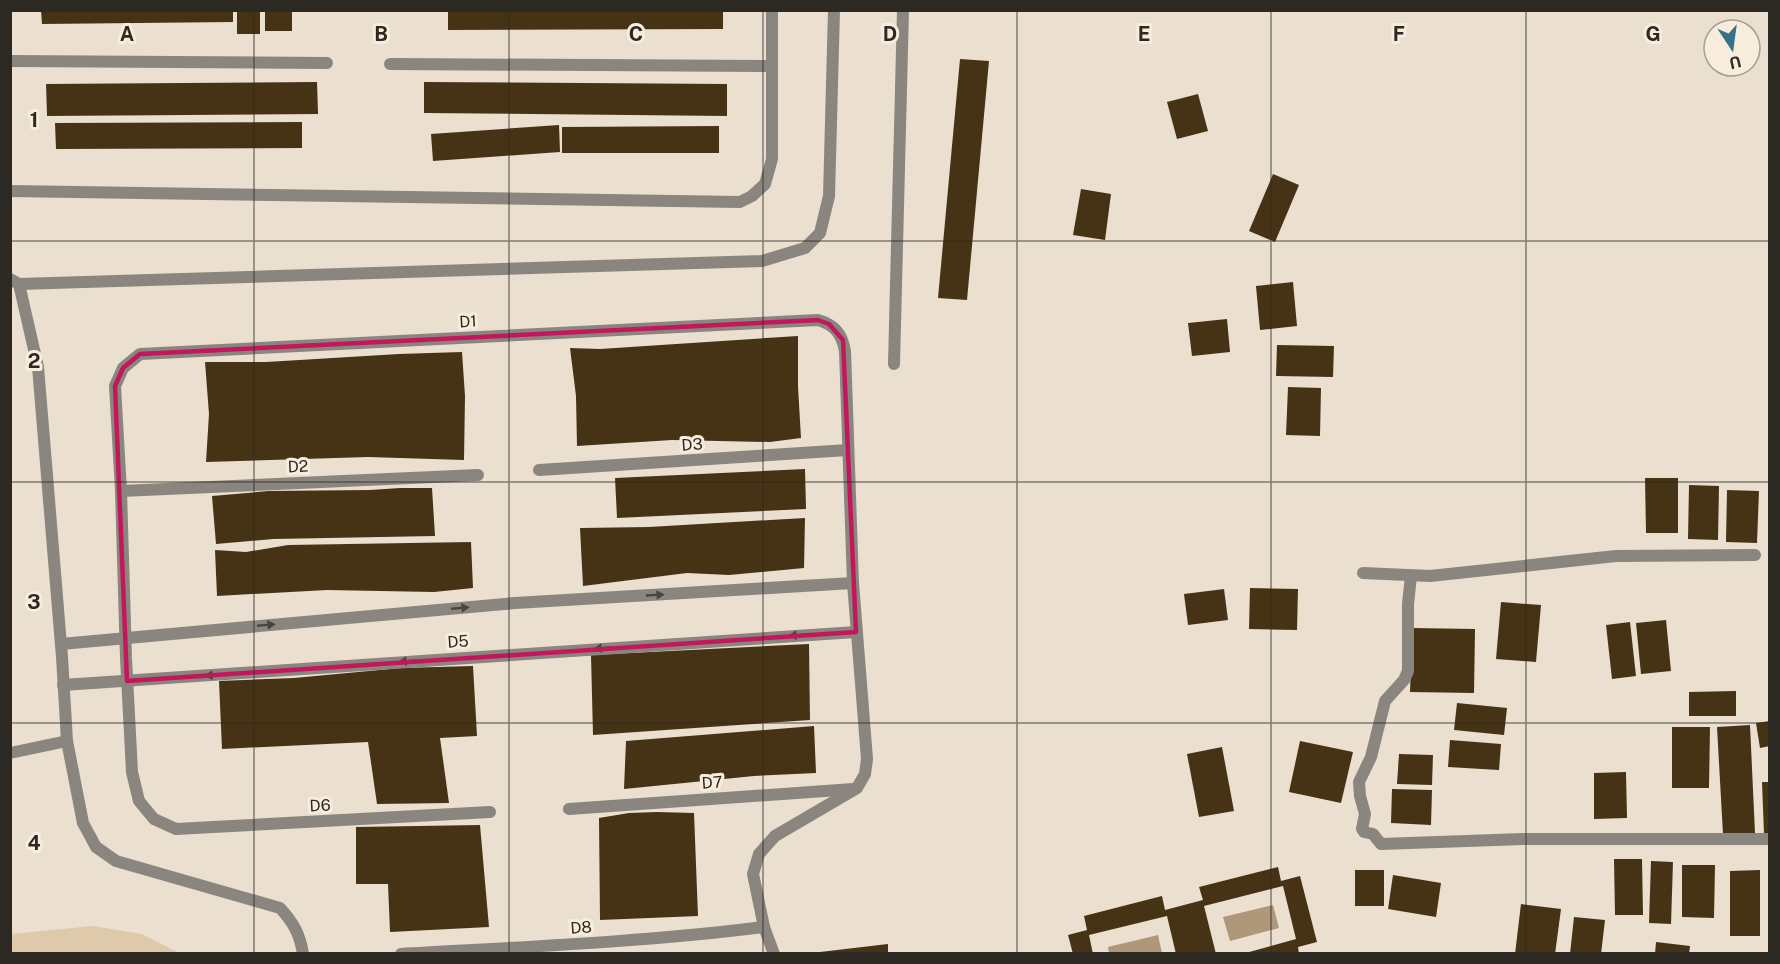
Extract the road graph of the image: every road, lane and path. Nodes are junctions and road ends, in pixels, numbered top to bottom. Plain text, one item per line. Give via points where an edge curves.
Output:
1 (772, 10) edge
2 (834, 10) edge
3 (903, 10) edge
4 (10, 61) edge
5 (327, 63) dead end
6 (390, 64) dead end
7 (771, 66) junction
8 (10, 191) edge
9 (15, 281) edge
10 (894, 364) dead end
11 (848, 450) junction
12 (539, 470) dead end
13 (478, 475) dead end
14 (121, 491) junction
15 (1755, 555) dead end
16 (1364, 573) dead end
17 (1411, 576) junction
18 (853, 583) junction
19 (856, 632) junction
20 (125, 638) junction
21 (61, 644) junction
22 (127, 681) junction
23 (63, 685) junction
24 (67, 741) junction
25 (10, 753) edge
26 (857, 788) junction
27 (569, 809) dead end
28 (490, 812) dead end
29 (1770, 839) edge
30 (764, 927) junction
31 (303, 954) edge
32 (400, 954) edge
33 (774, 954) edge

1 - 7 street
2 - 9 street via 829,196 820,233 805,248 762,261
3 - 10 street
4 - 5 street
6 - 7 street
7 - 8 street via 772,159 765,184 740,202
9 - 21 street via 38,367
11 - 12 street, D3
11 - 14 street, D1 via 843,340 837,330 818,320 140,354 123,368 115,386
11 - 18 street
13 - 14 street, D2
14 - 20 street
15 - 17 street via 1616,556
16 - 17 street
17 - 29 street via 1408,671 1385,701 1371,757 1359,782 1364,832 1373,834 1381,844
18 - 19 street
20 -> 18 street, D5 via 516,603
19 -> 22 street, D5
19 - 26 street via 867,759 866,774
20 - 21 street, D5
20 - 22 street
21 - 23 street
22 - 23 street, D5
22 - 28 street, D6 via 132,772 139,801 154,819 176,829
23 - 24 street
24 - 25 street
24 - 31 street via 83,824 96,847 116,861 280,908 293,922
26 - 27 street, D7
26 - 30 street via 775,836 759,854 753,874
30 - 32 street, D8
30 - 33 street

